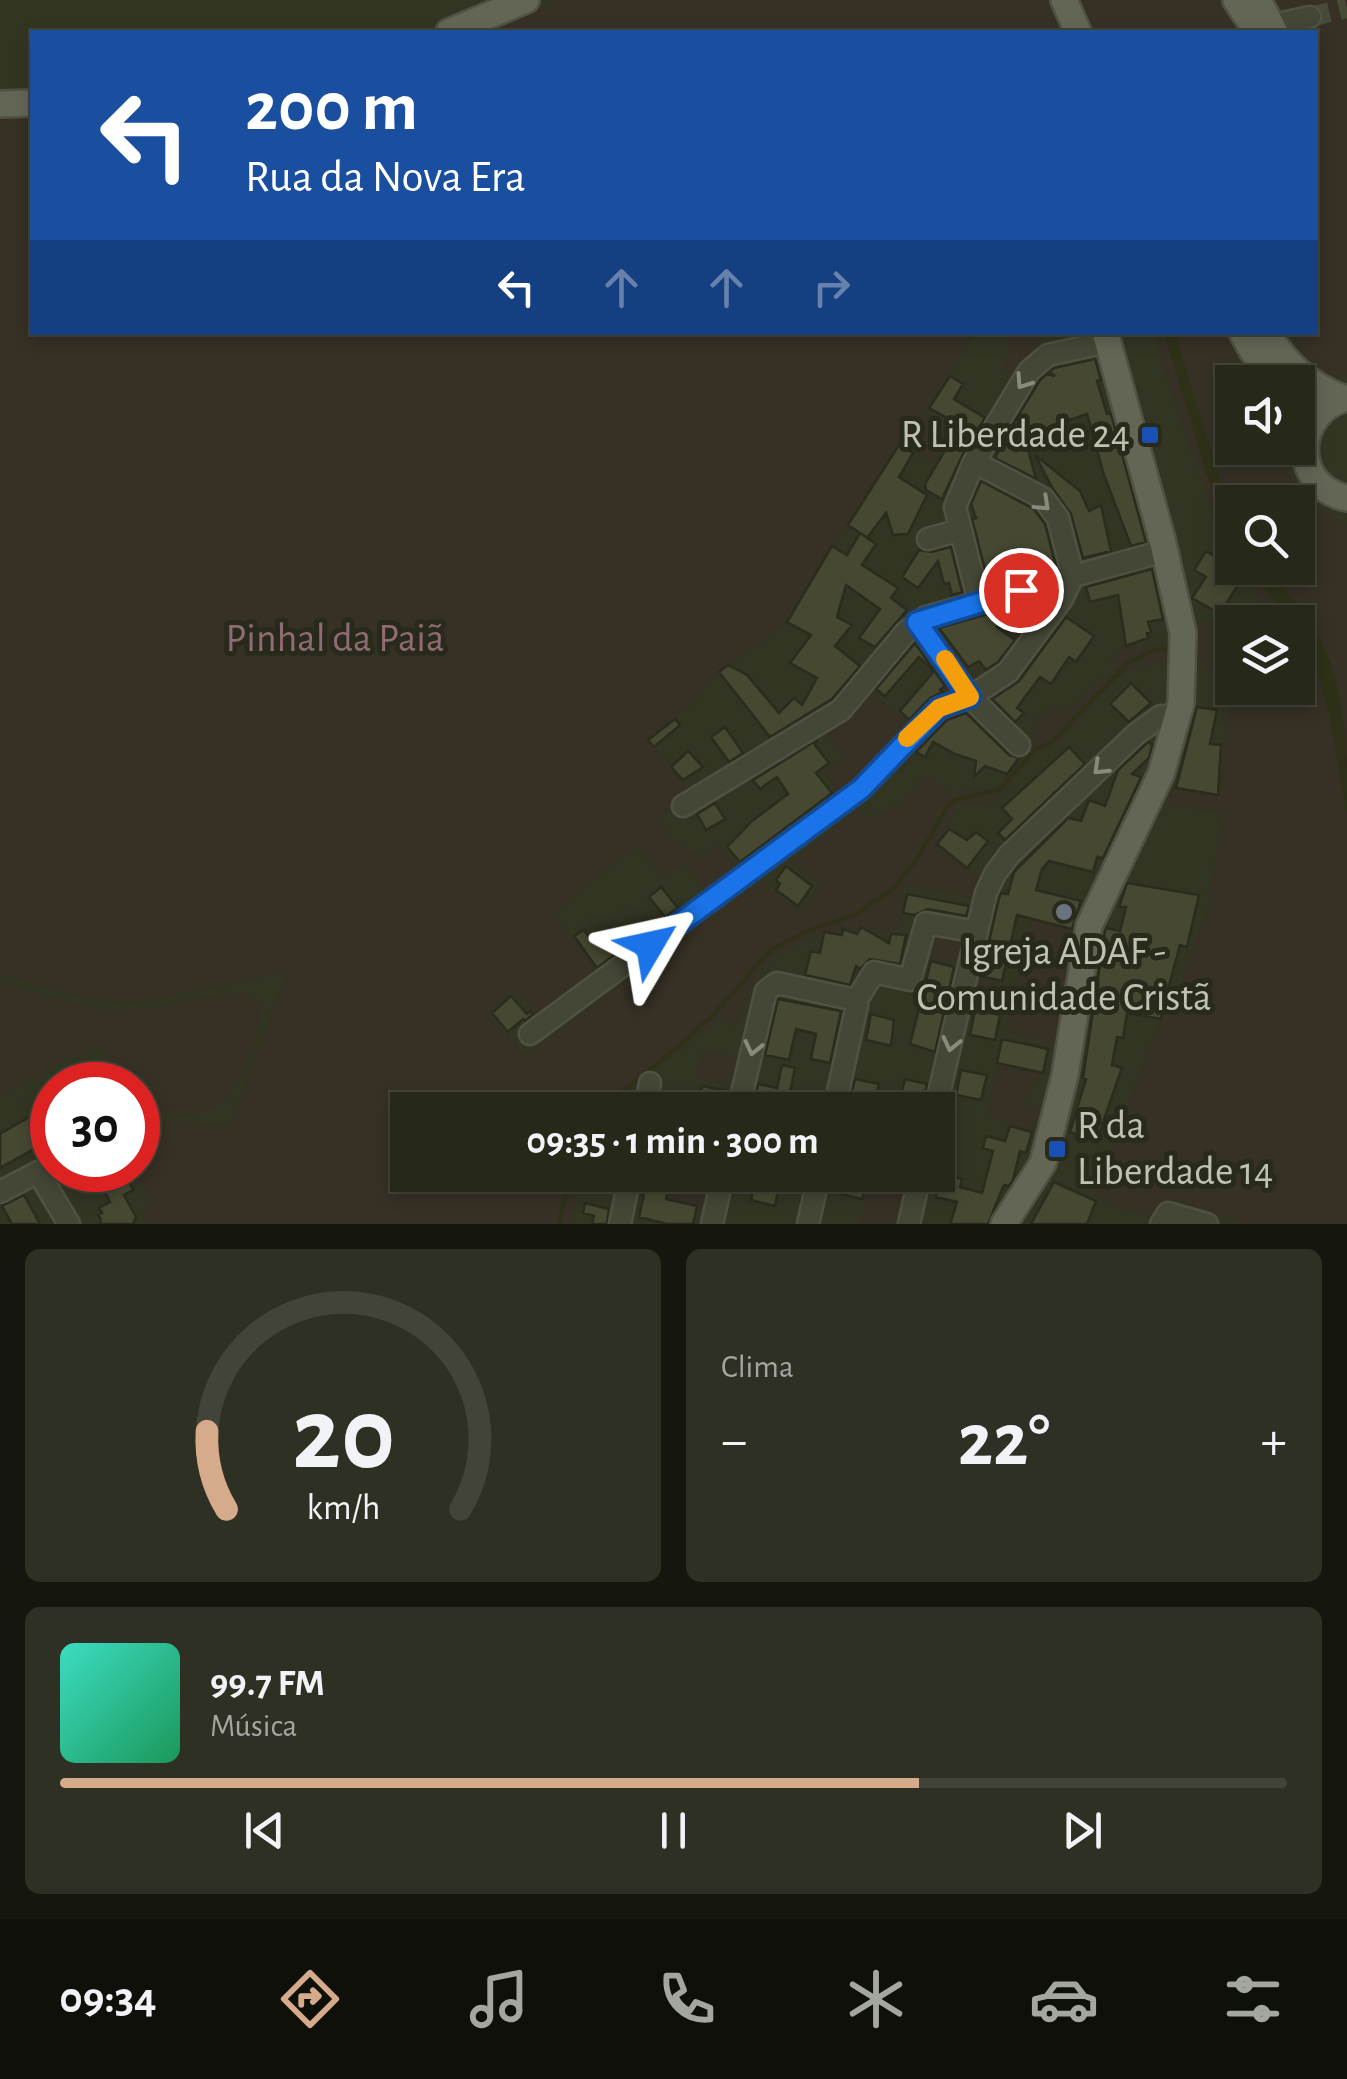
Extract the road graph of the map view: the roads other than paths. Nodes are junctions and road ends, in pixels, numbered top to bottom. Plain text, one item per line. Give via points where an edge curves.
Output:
1 (526, 0) edge
2 (1064, 0) edge
3 (1236, 0) edge
4 (1258, 0) edge
5 (1310, 17) tunnel mouth
6 (1279, 28) edge
7 (454, 30) edge
8 (1077, 30) edge
9 (1256, 30) edge
10 (30, 103) edge
11 (0, 104) edge
12 (1244, 335) edge
13 (1268, 335) edge
14 (1106, 337) edge
15 (1264, 365) edge
16 (1345, 398) edge
17 (1315, 418) edge
18 (974, 462) junction
19 (1307, 465) edge
20 (1344, 499) edge
21 (960, 530) junction
22 (928, 538) dead end
23 (1164, 551) junction
24 (1073, 576) junction
25 (978, 602) junction
26 (917, 622) junction
27 (970, 697) junction
28 (1177, 717) junction
29 (1020, 745) dead end
30 (683, 806) dead end
31 (977, 932) junction
32 (855, 1002) junction
33 (530, 1034) dead end
34 (650, 1083) dead end
35 (648, 1092) edge
36 (742, 1092) edge
37 (838, 1092) edge
38 (940, 1092) edge
39 (0, 1192) edge
40 (627, 1192) edge
41 (720, 1192) edge
42 (816, 1192) edge
43 (916, 1192) edge
44 (69, 1224) edge
45 (620, 1224) edge
46 (712, 1224) edge
47 (808, 1224) edge
48 (909, 1224) edge
49 (1004, 1224) edge
50 (1162, 1224) edge
51 (1207, 1224) edge

1 - 7 main road
2 - 8 main road
3 - 9 main road
4 - 6 main road
5 - 6 street
10 - 11 main road
12 - 15 main road
13 - 16 main road via 1299,374
14 -> 18 street via 1048,356 1029,371
14 - 23 main road
16 - 17 main road
18 - 21 street via 955,507
18 -> 24 street via 1042,498 1058,518
19 - 20 main road via 1326,490
21 - 22 street
21 - 25 street
23 - 24 street
23 - 28 main road via 1184,632
24 - 25 street
24 - 27 street via 1008,672
25 - 26 street
26 - 27 street
26 - 30 street via 841,710
27 - 29 street
27 - 33 street via 939,708 861,789
28 -> 31 street via 1148,724 1009,855 986,892
28 - 49 main road via 1160,774 1089,926 1066,1075 1043,1163
31 - 32 street via 926,923 910,980 874,972
31 -> 38 street
32 -> 36 street via 769,986
32 - 37 street
34 - 35 street
39 - 44 street via 38,1172
40 - 45 street
41 - 46 street
42 - 47 street
43 - 48 street
50 - 51 street via 1168,1213

